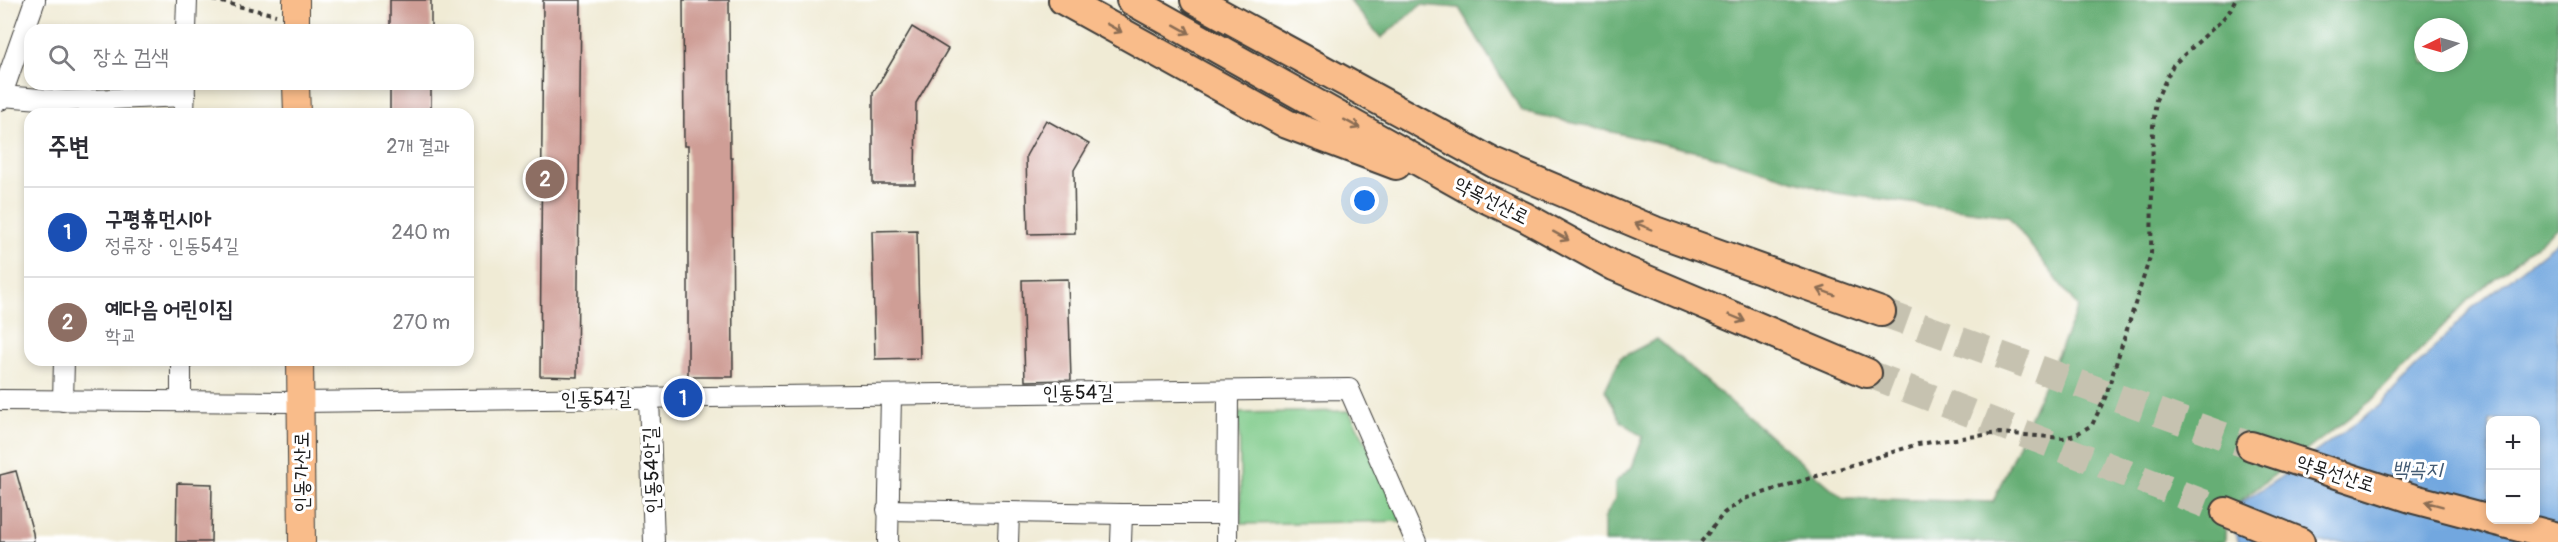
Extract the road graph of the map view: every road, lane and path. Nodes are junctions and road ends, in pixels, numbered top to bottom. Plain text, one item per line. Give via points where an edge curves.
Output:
1 (34, 0) edge
2 (187, 0) edge
3 (213, 0) edge
4 (1063, 0) edge
5 (1131, 0) edge
6 (1195, 0) edge
7 (1229, 0) edge
8 (2235, 0) edge
9 (296, 17) edge
10 (26, 24) edge
11 (186, 24) edge
12 (24, 30) edge
13 (296, 90) edge
14 (1, 98) edge
15 (185, 98) edge
16 (71, 107) edge
17 (297, 108) edge
18 (1494, 163) junction
19 (1481, 196) junction
20 (1881, 312) tunnel mouth
21 (64, 366) edge
22 (181, 366) edge
23 (300, 366) edge
24 (1867, 373) tunnel mouth
25 (1228, 391) junction
26 (891, 395) junction
27 (649, 398) junction
28 (0, 400) edge
29 (63, 401) junction
30 (181, 401) junction
31 (301, 402) junction
32 (2251, 446) tunnel mouth
33 (887, 510) junction
34 (2226, 512) tunnel mouth
35 (1009, 513) junction
36 (1122, 514) junction
37 (1227, 514) junction
38 (2486, 518) edge
39 (2510, 524) edge
40 (2558, 537) edge
41 (302, 542) edge
42 (654, 542) edge
43 (888, 542) edge
44 (1008, 542) edge
45 (1121, 542) edge
46 (1227, 542) edge
47 (1416, 542) edge
48 (1701, 542) edge
49 (2300, 542) edge

1 - 10 street
2 - 11 street
3 - 9 path
4 -> 19 highway via 1287,124
5 -> 19 highway, 약목선산로
6 - 18 highway, 약목선산로
7 - 18 highway
8 - 48 path via 2221,21 2173,65 2156,100 2151,254 2105,398 2092,425 2063,438 1999,433 1918,444 1744,499 1724,513
12 - 14 street
13 - 17 main road
14 - 16 street
15 - 16 street
20 -> 18 highway, 약목선산로 via 1655,231
19 -> 24 highway, 약목선산로 via 1614,266
21 - 29 street
22 - 30 street
23 - 31 main road, 인동가산로
25 - 26 street, 인동54길
25 - 37 street
25 - 47 street, 인동54길 via 1349,389
26 - 27 street, 인동54길
26 - 33 street
27 - 31 street, 인동54길
27 - 42 street, 인동54안길
28 - 29 street
29 - 30 street
30 - 31 street
31 - 41 main road, 인동가산로
38 -> 32 highway, 약목선산로 via 2414,499
33 - 35 street
33 - 43 street
34 - 49 highway
35 - 36 street
35 - 44 street
36 - 37 street
36 - 45 street
37 - 46 street
39 - 40 highway, 약목선산로

